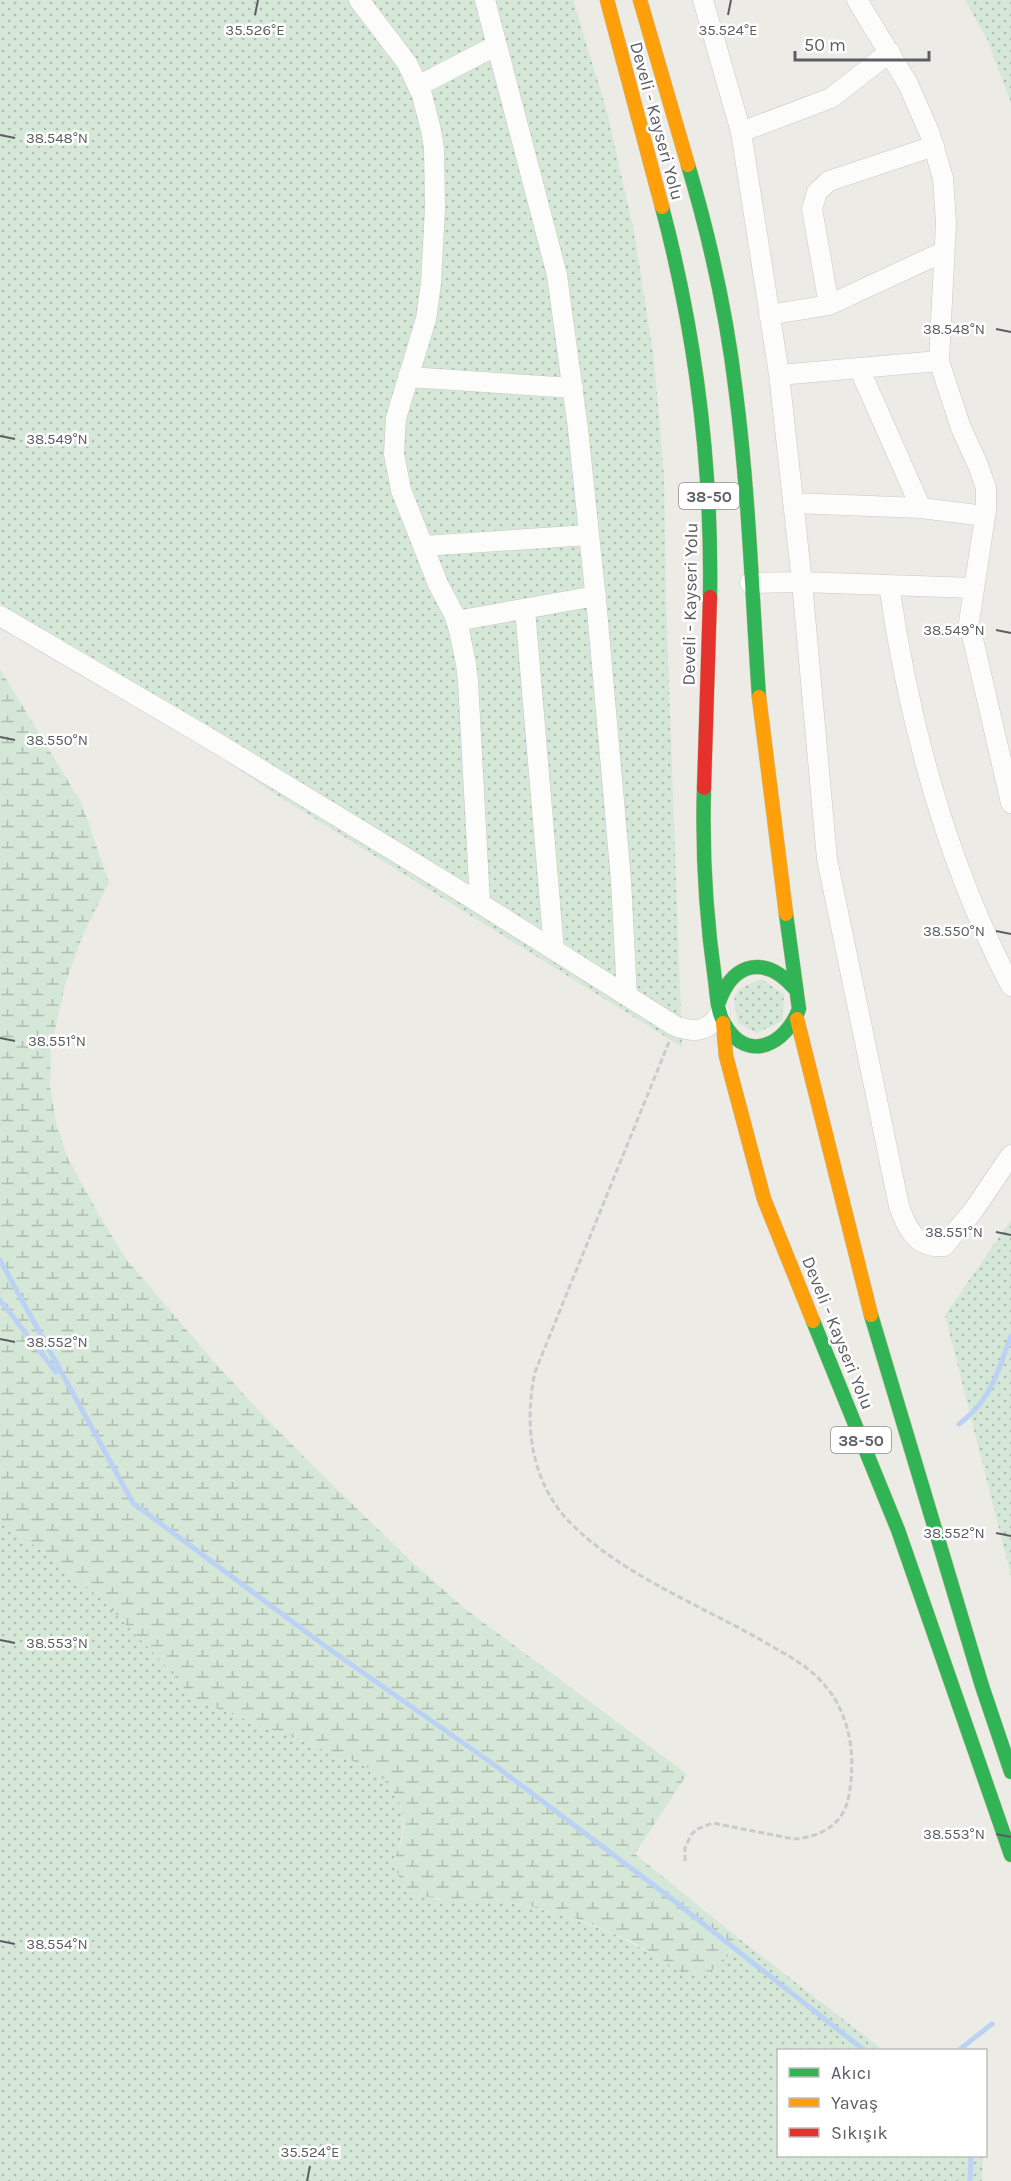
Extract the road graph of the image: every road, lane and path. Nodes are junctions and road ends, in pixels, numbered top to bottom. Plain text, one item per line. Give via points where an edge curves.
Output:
1 (359, 0) edge
2 (484, 0) edge
3 (607, 0) edge
4 (640, 0) edge
5 (703, 0) edge
6 (857, 0) edge
7 (497, 45) junction
8 (890, 52) junction
9 (418, 86) junction
10 (741, 132) junction
11 (934, 146) junction
12 (943, 252) junction
13 (829, 305) junction
14 (769, 315) junction
15 (939, 361) junction
16 (859, 368) junction
17 (778, 375) junction
18 (408, 377) junction
19 (573, 388) junction
20 (793, 503) junction
21 (921, 508) junction
22 (985, 516) junction
23 (589, 535) junction
24 (423, 546) junction
25 (802, 582) junction
26 (750, 583) junction
27 (889, 585) junction
28 (974, 588) junction
29 (596, 596) junction
30 (525, 609) junction
31 (0, 616) edge
32 (456, 621) junction
33 (1011, 803) edge
34 (480, 903) junction
35 (554, 950) junction
36 (1011, 986) edge
37 (795, 989) junction
38 (627, 996) junction
39 (721, 1013) junction
40 (797, 1019) junction
41 (675, 1026) junction
42 (1011, 1155) edge
43 (1011, 1772) edge
44 (1011, 1855) edge
45 (685, 1863) dead end

1 - 9 street via 407,63
2 - 7 street
3 - 39 highway, Develi - Kayseri Yolu / 38-50 via 677,265 701,407 711,566 703,846 708,926
4 - 26 highway, Develi - Kayseri Yolu / 38-50 via 692,178 721,302 742,440
5 - 10 street
6 - 8 street
7 - 9 street
7 - 19 street via 557,276
8 - 10 street via 831,98
8 - 11 street
9 - 18 street via 434,149 434,248 426,319
10 - 14 street
11 - 12 street via 946,201
11 - 13 street via 829,181 817,192 812,209
12 - 13 street
12 - 15 street
13 - 14 street
14 - 17 street
15 - 16 street
15 - 22 street via 961,428 984,477
16 - 17 street
16 - 21 street
17 - 20 street
18 - 19 street
18 - 24 street via 396,418 394,453 401,490
19 - 23 street
20 - 21 street
20 - 25 street
21 - 22 street
22 - 28 street
23 - 24 street
23 - 29 street
24 - 32 street
25 - 26 street
25 - 27 street
25 - 42 street via 827,859 899,1206 913,1235 926,1244 944,1246 973,1212
26 - 37 highway, Develi - Kayseri Yolu / 38-50 via 768,778
27 - 28 street
27 - 36 street via 906,689 933,791 967,890
28 - 33 street via 969,622
29 - 30 street
29 - 38 street
30 - 32 street
30 - 35 street
31 - 34 street
32 - 34 street via 466,664
34 - 35 street
35 - 38 street
37 - 39 highway via 782,973 752,967 733,975 722,992
37 - 40 highway, Develi - Kayseri Yolu
38 - 41 street
39 - 40 highway via 729,1032 756,1046 776,1042
39 - 41 street via 713,1025 704,1029
39 - 44 highway, Develi - Kayseri Yolu / 38-50 via 726,1056 764,1198 898,1530
40 - 43 highway, Develi - Kayseri Yolu / 38-50 via 878,1344
41 - 45 path via 535,1372 529,1414 533,1452 551,1498 599,1548 652,1582 793,1658 819,1679 846,1721 852,1756 846,1806 825,1831 793,1839 713,1823 692,1835 685,1848

